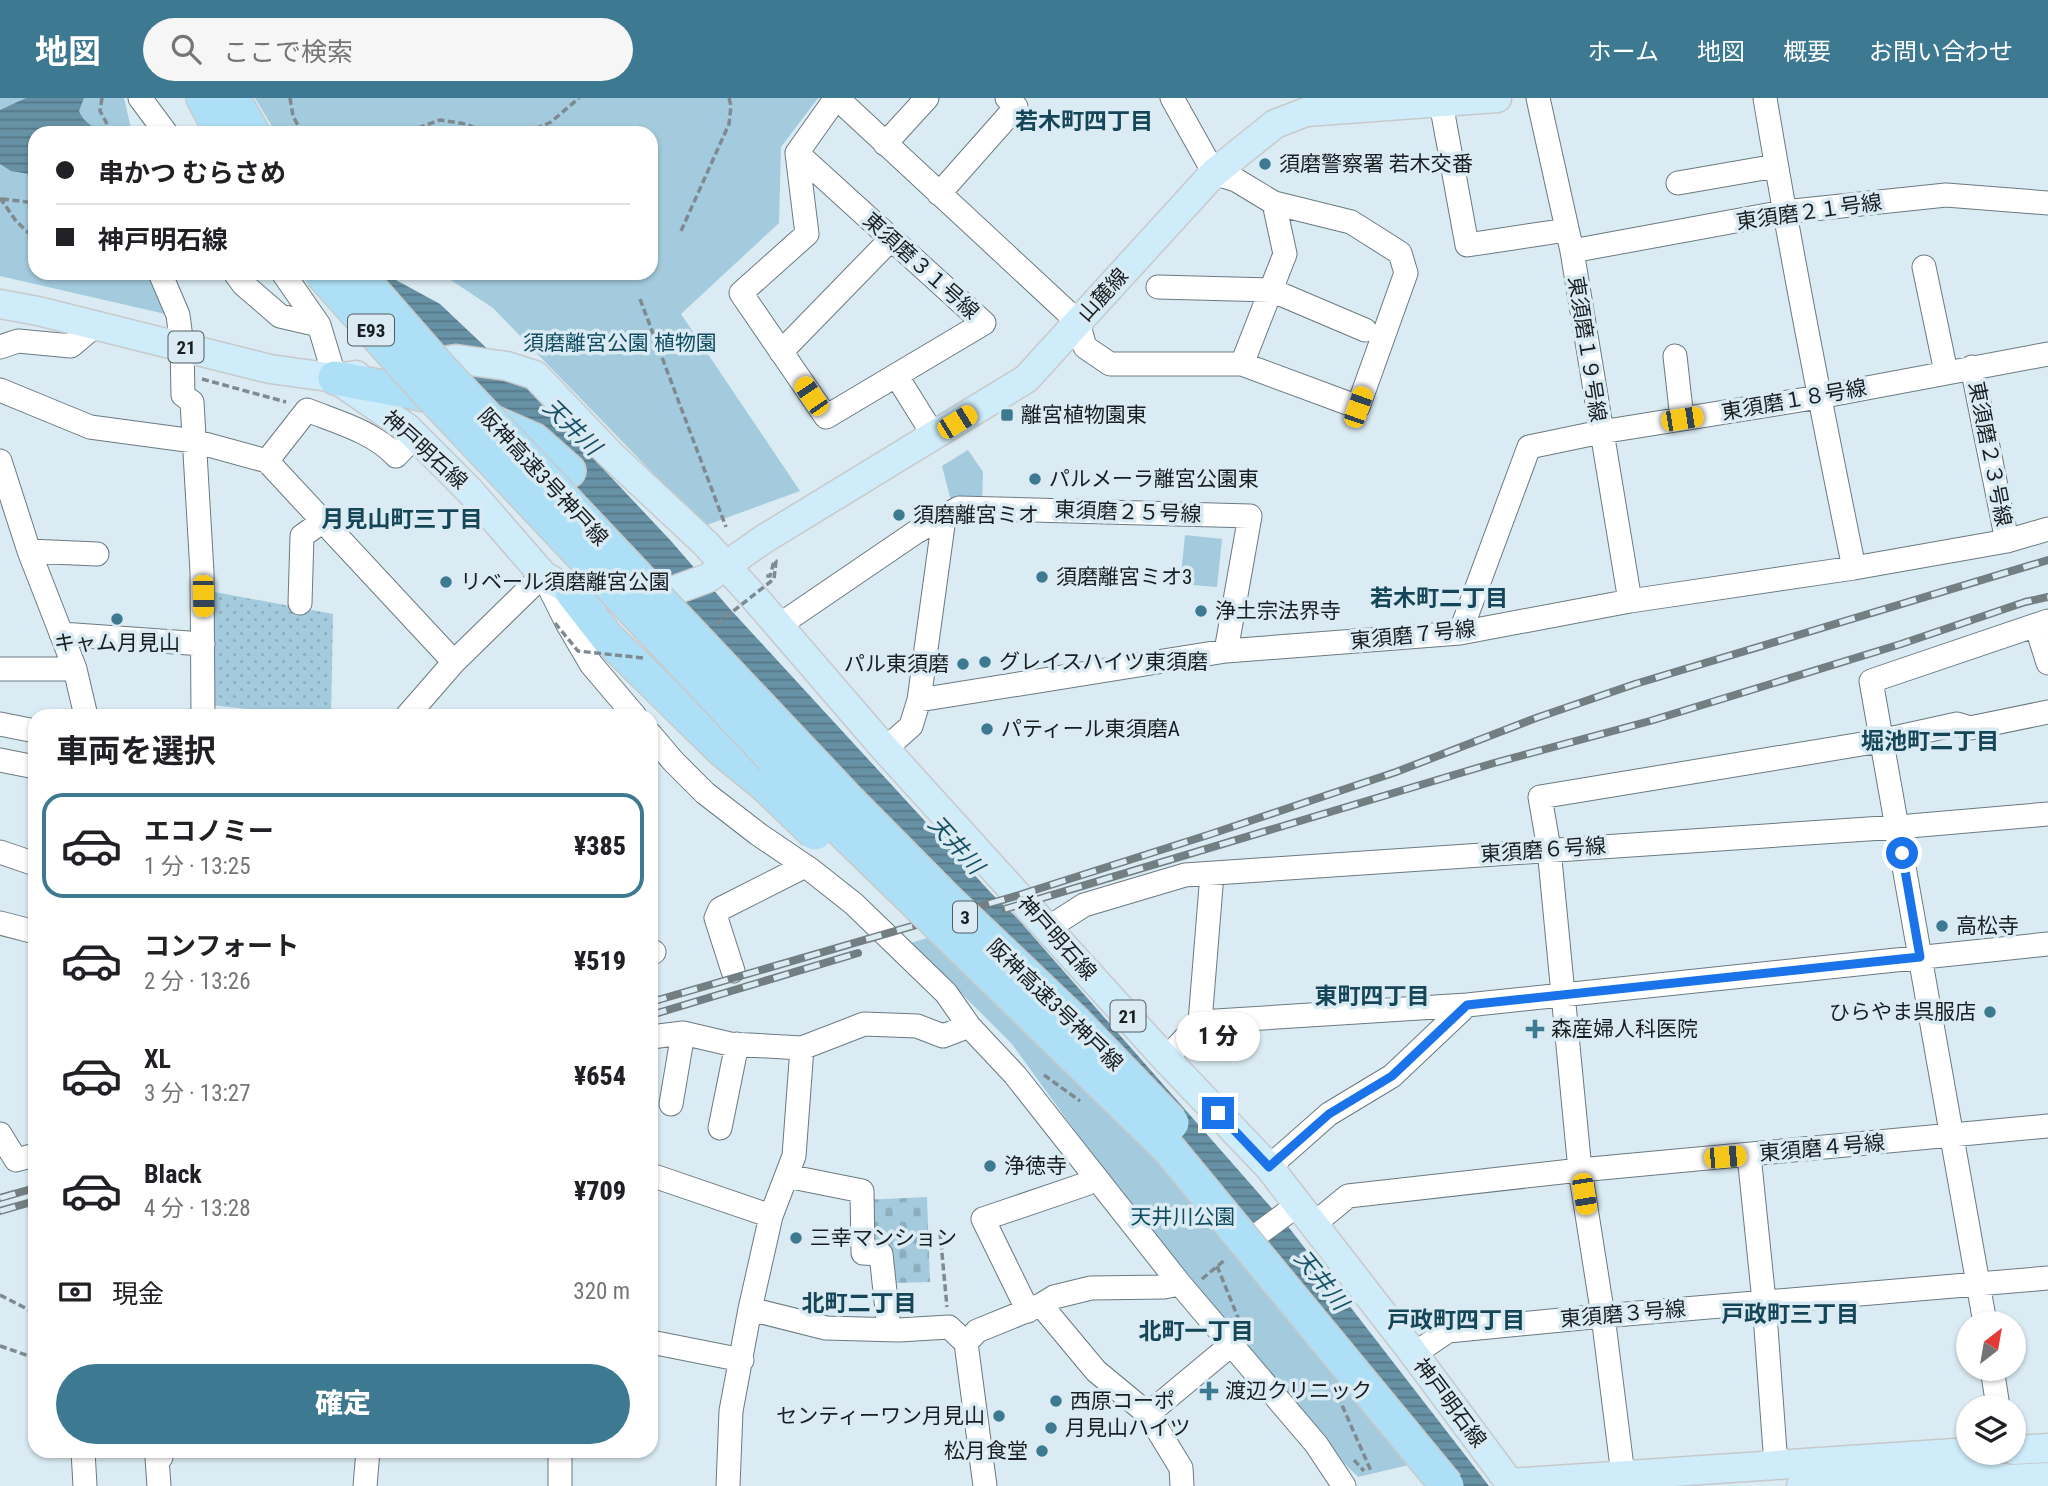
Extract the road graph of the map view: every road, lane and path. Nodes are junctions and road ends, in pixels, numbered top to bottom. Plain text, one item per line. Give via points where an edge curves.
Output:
1 (102, 98) edge
2 (202, 98) edge
3 (233, 98) edge
4 (290, 98) edge
5 (579, 98) edge
6 (729, 98) edge
7 (837, 98) edge
8 (927, 98) edge
9 (1007, 98) edge
10 (1172, 98) edge
11 (1497, 98) edge
12 (1538, 98) edge
13 (1765, 98) edge
14 (142, 100) edge
15 (1398, 102) edge
16 (1441, 103) junction
17 (109, 126) edge
18 (142, 126) edge
19 (161, 126) edge
20 (212, 126) edge
21 (218, 126) edge
22 (249, 126) edge
23 (298, 126) edge
24 (423, 126) edge
25 (471, 126) edge
26 (542, 126) edge
27 (885, 144) junction
28 (796, 153) junction
29 (1776, 166) junction
30 (1214, 173) junction
31 (1678, 183) dead end
32 (939, 194) junction
33 (1, 198) edge
34 (28, 202) edge
35 (2048, 203) edge
36 (1273, 204) junction
37 (1784, 212) junction
38 (681, 231) dead end
39 (28, 232) edge
40 (891, 239) junction
41 (1569, 240) junction
42 (1924, 267) dead end
43 (149, 280) edge
44 (240, 280) edge
45 (288, 280) edge
46 (330, 280) edge
47 (363, 280) edge
48 (1158, 287) dead end
49 (1271, 290) junction
50 (640, 299) dead end
51 (0, 304) edge
52 (1078, 322) junction
53 (96, 325) junction
54 (319, 325) junction
55 (1364, 330) dead end
56 (6, 340) edge
57 (182, 346) junction
58 (781, 352) junction
59 (2048, 354) edge
60 (1675, 356) dead end
61 (1242, 364) junction
62 (1972, 367) junction
63 (442, 372) junction
64 (1946, 372) junction
65 (896, 376) junction
66 (335, 378) junction
67 (0, 390) edge
68 (1819, 397) junction
69 (1682, 419) junction
70 (1601, 432) junction
71 (415, 436) junction
72 (934, 436) junction
73 (194, 441) junction
74 (0, 461) edge
75 (267, 461) junction
76 (944, 518) junction
77 (323, 521) junction
78 (726, 527) dead end
79 (2048, 529) edge
80 (2007, 541) junction
81 (29, 551) junction
82 (97, 554) dead end
83 (1854, 568) junction
84 (717, 572) junction
85 (543, 575) junction
86 (572, 592) junction
87 (1630, 601) junction
88 (300, 603) dead end
89 (2042, 623) edge
90 (778, 626) junction
91 (1460, 633) junction
92 (61, 634) junction
93 (203, 644) junction
94 (1226, 651) junction
95 (454, 662) junction
96 (2048, 663) edge
97 (0, 669) edge
98 (75, 670) junction
99 (919, 700) junction
100 (84, 709) edge
101 (203, 709) edge
102 (413, 709) edge
103 (629, 709) edge
104 (2048, 712) edge
105 (0, 724) edge
106 (28, 730) edge
107 (1880, 741) junction
108 (658, 744) edge
109 (885, 748) junction
110 (0, 760) edge
111 (28, 766) edge
112 (2048, 814) edge
113 (1898, 827) junction
114 (1549, 849) junction
115 (0, 852) edge
116 (28, 861) edge
117 (805, 866) junction
118 (1212, 874) junction
119 (945, 898) junction
120 (0, 923) edge
121 (1048, 928) junction
122 (28, 930) edge
123 (2048, 944) edge
124 (1920, 957) junction
125 (733, 971) dead end
126 (1562, 995) junction
127 (1467, 1005) junction
128 (1200, 1022) junction
129 (969, 1026) junction
130 (683, 1034) junction
131 (658, 1036) edge
132 (737, 1044) junction
133 (802, 1048) junction
134 (1166, 1059) junction
135 (671, 1104) dead end
136 (2048, 1126) edge
137 (720, 1128) dead end
138 (0, 1134) edge
139 (1951, 1136) junction
140 (1169, 1149) junction
141 (1749, 1155) junction
142 (17, 1161) edge
143 (1269, 1167) junction
144 (1580, 1170) junction
145 (787, 1176) junction
146 (1094, 1176) junction
147 (658, 1177) edge
148 (1288, 1212) dead end
149 (771, 1216) junction
150 (1314, 1224) junction
151 (940, 1232) dead end
152 (1250, 1240) joint
153 (2048, 1278) edge
154 (1979, 1282) junction
155 (1187, 1284) junction
156 (0, 1295) edge
157 (1764, 1301) junction
158 (1034, 1308) junction
159 (28, 1309) edge
160 (750, 1309) junction
161 (1983, 1311) edge
162 (1603, 1316) junction
163 (889, 1329) junction
164 (958, 1335) junction
165 (658, 1343) edge
166 (1232, 1345) junction
167 (0, 1346) edge
168 (1414, 1354) junction
169 (28, 1356) edge
170 (742, 1360) junction
171 (1148, 1414) junction
172 (2048, 1448) edge
173 (2026, 1449) edge
174 (1956, 1453) edge
175 (83, 1458) edge
176 (156, 1458) edge
177 (367, 1458) edge
178 (560, 1458) edge
179 (1776, 1465) junction
180 (2009, 1473) edge
181 (1623, 1475) junction
182 (2048, 1477) edge
183 (1503, 1485) edge
184 (85, 1486) edge
185 (159, 1486) edge
186 (365, 1486) edge
187 (559, 1486) edge
188 (728, 1486) edge
189 (985, 1486) edge
190 (1182, 1486) edge
191 (1344, 1486) edge
192 (1447, 1486) edge
193 (1461, 1486) edge
194 (1801, 1486) edge

1 - 17 path via 100,111
2 - 20 street
2 - 21 highway
3 - 22 highway
4 - 23 path
5 - 26 path
6 - 38 path via 729,124
7 - 27 street
7 - 28 street
8 - 27 street
9 - 32 street via 1016,107
10 - 30 street
11 - 16 main road, 山麓線
12 - 41 street, 東須磨１９号線
13 - 29 street
14 - 18 street
14 - 19 street
15 - 16 main road, 山麓線
15 - 30 main road, 山麓線 via 1306,113 1285,120
16 - 41 street, 東須磨２１号線 via 1467,245
24 - 25 path via 440,120
27 - 32 street
28 - 40 street, 東須磨３１号線
28 - 58 street, 東須磨３１号線 via 807,234 741,293
29 - 31 street
29 - 37 street
30 - 36 street via 1236,180
30 - 52 main road, 山麓線
32 - 52 street
33 - 34 path
33 - 39 path
35 - 37 street, 東須磨２１号線 via 1946,195
36 - 49 street via 1285,254
36 - 61 street via 1351,222 1400,253 1406,273 1358,407
37 - 41 street, 東須磨２１号線
37 - 68 street
40 - 58 street
40 - 65 street, 東須磨３１号線 via 984,323
41 - 70 street, 東須磨１９号線
42 - 64 street
43 - 57 street via 178,315
44 - 54 street via 281,316
45 - 54 street
46 - 63 highway, E93, bridge
47 - 63 highway, E93, bridge
48 - 49 street
49 - 55 street
49 - 61 street
50 - 78 path
51 - 53 main road, 神戸明石線 / 21
52 - 61 street via 1085,347 1110,363
52 - 72 main road, 山麓線 via 1026,379
53 - 56 street via 71,346
53 - 57 main road, 神戸明石線 / 21
54 - 66 street
57 - 66 main road, 神戸明石線 / 21 via 270,369
57 - 73 street via 183,396 192,402
58 - 65 street, 東須磨３１号線 via 826,417
59 - 62 street, 東須磨１８号線
60 - 69 street
62 - 64 street, 東須磨１８号線
62 - 80 street, 東須磨２３号線
63 - 66 main road, 神戸明石線 / 21 via 456,359
63 - 84 main road, 神戸明石線 / 21 via 498,365 535,375 706,544
63 - 119 highway, 阪神高速3号神戸線 / 3, bridge
63 - 140 highway, 阪神高速3号神戸線 / 3, bridge via 832,821
64 - 68 street, 東須磨１８号線
65 - 72 street
66 - 71 main road, 神戸明石線 / 21
66 - 119 highway, bridge via 432,396 534,440 569,471 780,698 852,779
67 - 73 street via 90,427
68 - 69 street, 東須磨１８号線
68 - 83 street
69 - 70 street, 東須磨１８号線
70 - 87 street, 東須磨１９号線
70 - 91 street, 東須磨１８号線 via 1529,447
71 - 75 street via 396,456 386,445 307,410
71 - 85 main road, 神戸明石線 / 21
72 - 84 main road, 山麓線
73 - 75 street
73 - 93 street
74 - 81 street
75 - 77 street
76 - 90 street, 東須磨２５号線 via 916,532
76 - 94 street, 東須磨２５号線 via 959,508 1250,516
76 - 99 street
77 - 88 street via 302,536
77 - 95 street
79 - 80 street, 東須磨７号線
80 - 83 street, 東須磨７号線
81 - 82 street
81 - 92 street
83 - 87 street, 東須磨７号線
84 - 86 main road, 神戸明石線 / 21 via 667,593 609,602
84 - 90 main road, 神戸明石線 / 21 via 753,596
85 - 86 main road, 神戸明石線 / 21
85 - 95 street
85 - 103 street via 591,664
86 - 140 highway, bridge via 607,637 722,750 765,785 1008,1020
87 - 91 street, 東須磨７号線
89 - 96 street
89 - 107 street via 1871,681
90 - 109 main road, 神戸明石線 / 21
91 - 94 street, 東須磨７号線
92 - 93 street
92 - 98 street
93 - 101 street
94 - 99 street, 東須磨７号線
95 - 102 street
97 - 98 street
98 - 100 street
99 - 109 street via 911,726
104 - 107 street via 1970,728 1957,724
105 - 106 street
107 - 113 street
107 - 114 street via 1541,797
108 - 117 street via 705,793
109 - 121 main road, 神戸明石線 / 21
110 - 111 street
112 - 113 street, 東須磨６号線
113 - 114 street, 東須磨６号線
113 - 124 street
114 - 118 street, 東須磨６号線
114 - 126 street
115 - 116 street
117 - 125 street via 720,909 716,918
117 - 129 street via 894,942 946,993
118 - 121 street, 東須磨６号線 via 1185,875 1084,905
118 - 128 street
119 - 193 highway, 阪神高速3号神戸線 / 3, bridge via 1138,1087 1240,1199
120 - 122 street
121 - 134 main road, 神戸明石線 / 21
123 - 124 street
124 - 126 street
124 - 139 street
126 - 127 street
126 - 144 street
127 - 128 street
127 - 143 street via 1392,1076 1329,1114
128 - 134 street
129 - 133 street via 943,1036 917,1026 864,1024
129 - 146 street via 1008,1066
130 - 131 street
130 - 132 street
130 - 135 street
132 - 133 street
132 - 137 street
133 - 145 street via 794,1156
134 - 143 main road, 神戸明石線 / 21
136 - 139 street, 東須磨４号線
138 - 142 street
139 - 141 street, 東須磨４号線
139 - 154 street
140 - 192 highway, 阪神高速3号神戸線 / 3, bridge
141 - 144 street, 東須磨４号線
141 - 157 street
143 - 150 main road, 神戸明石線 / 21
144 - 150 street, 東須磨４号線 via 1348,1196
144 - 162 street
145 - 149 street
145 - 163 street via 862,1191 863,1253 881,1254
146 - 155 street
146 - 158 street via 1086,1184 983,1219
147 - 149 street
148 - 152 street
149 - 160 street
150 - 168 main road, 神戸明石線 / 21
151 - 164 path
152 - 155 path
153 - 154 street, 東須磨３号線
154 - 157 street, 東須磨３号線
154 - 161 street
155 - 158 street via 1091,1288 1054,1297
155 - 166 street
156 - 159 path
157 - 162 street, 東須磨３号線
157 - 179 street
158 - 164 street
158 - 171 street via 1096,1371
160 - 163 street via 826,1328
160 - 170 street
162 - 168 street, 東須磨３号線 via 1448,1331
162 - 181 street
163 - 164 street
164 - 189 street
165 - 170 street
166 - 171 street
166 - 191 street via 1316,1444
167 - 169 path
168 - 183 main road, 神戸明石線 / 21
170 - 188 street via 731,1411
171 - 190 street via 1181,1468
172 - 173 main road
174 - 179 main road, 神戸明石線 / 21
175 - 184 street
176 - 185 street
177 - 186 street
178 - 187 street
179 - 181 main road, 神戸明石線 / 21
180 - 182 main road
180 - 194 main road
181 - 183 main road, 神戸明石線 / 21

